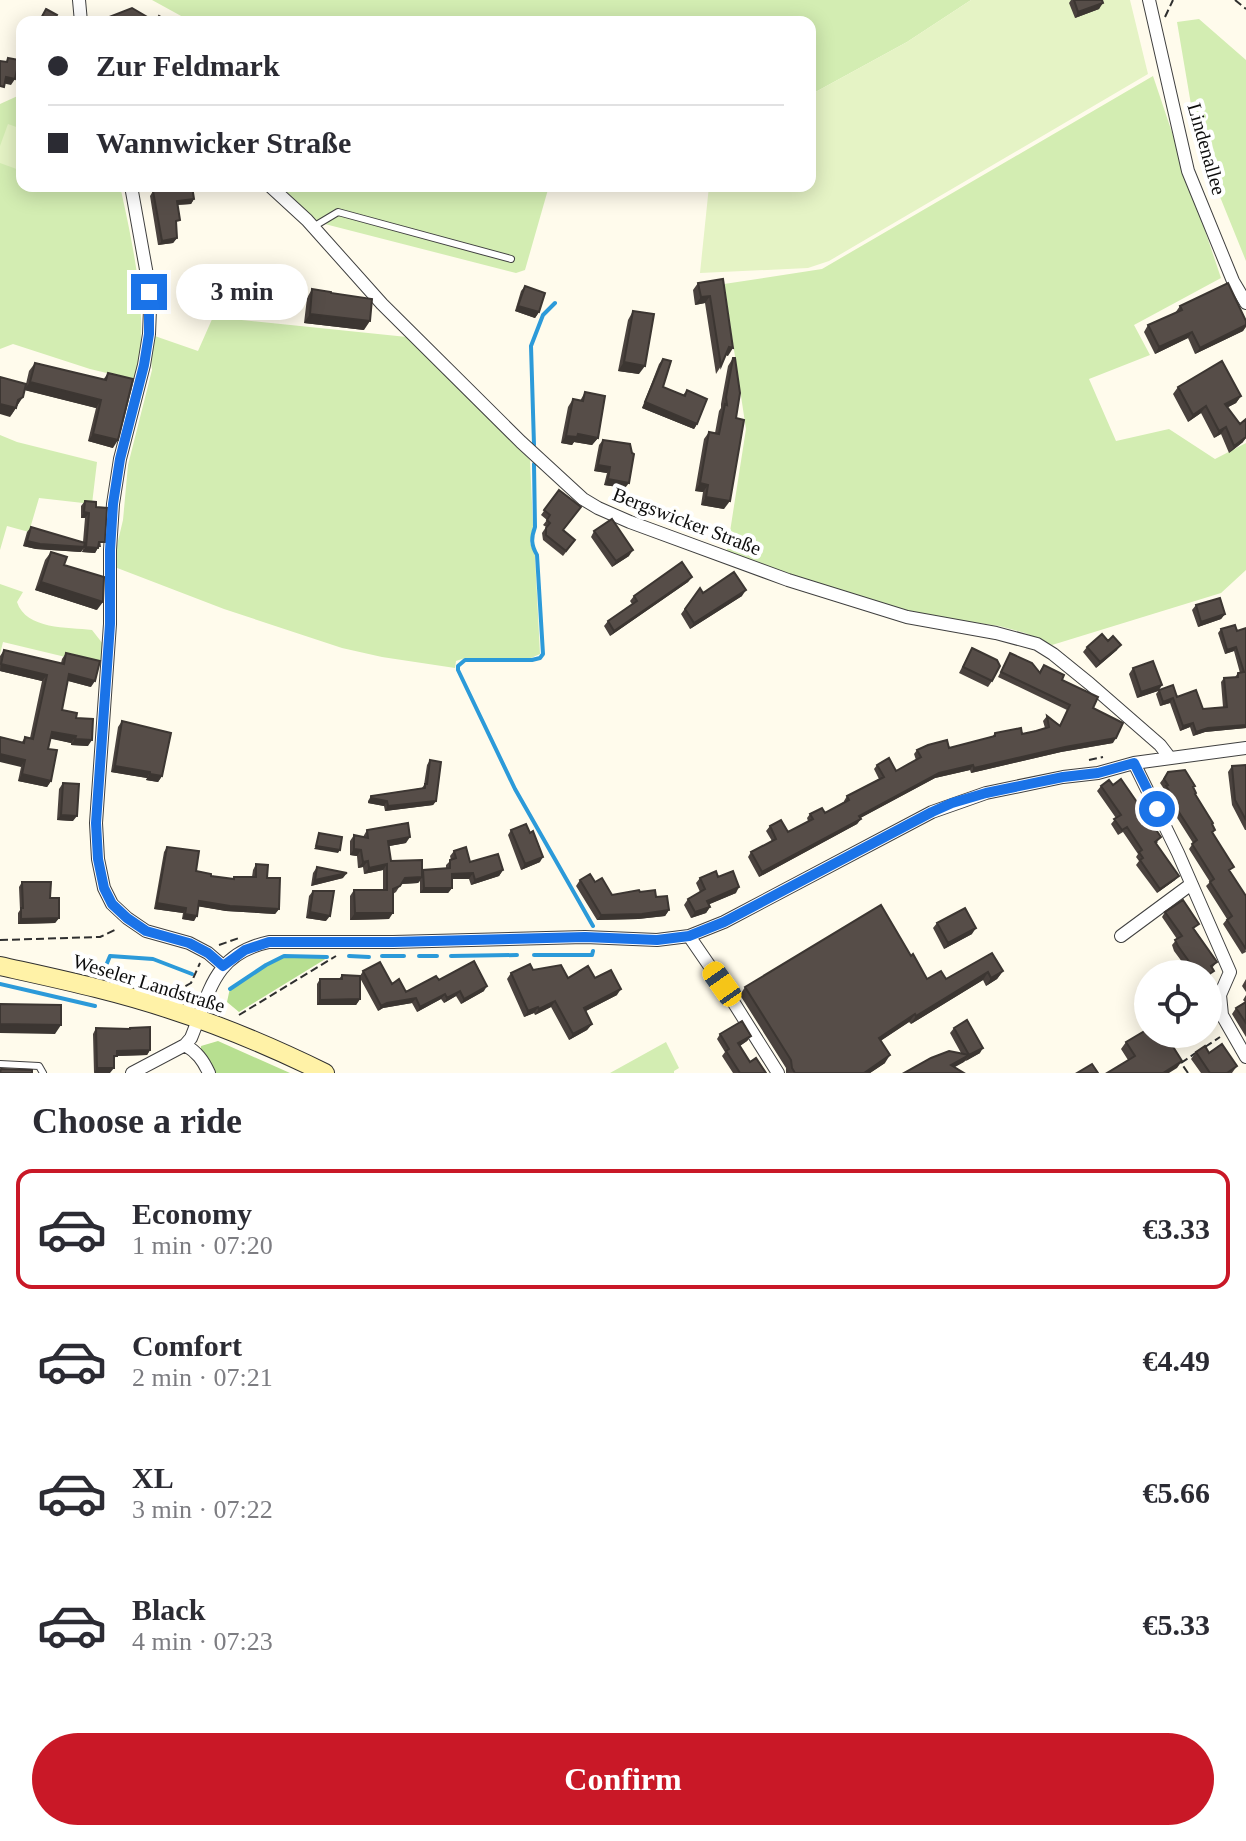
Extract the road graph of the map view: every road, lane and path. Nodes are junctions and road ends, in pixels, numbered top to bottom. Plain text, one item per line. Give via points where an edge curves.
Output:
1 (1149, 0) edge
2 (1235, 0) edge
3 (1246, 9) edge
4 (132, 192) edge
5 (278, 192) edge
6 (313, 227) junction
7 (511, 259) dead end
8 (1246, 303) edge
9 (1246, 748) edge
10 (1105, 756) dead end
11 (1170, 758) junction
12 (1077, 762) dead end
13 (1134, 763) junction
14 (1190, 885) junction
15 (127, 918) junction
16 (247, 936) dead end
17 (689, 936) junction
18 (1121, 936) dead end
19 (0, 940) edge
20 (343, 941) junction
21 (208, 953) junction
22 (0, 966) edge
23 (223, 966) junction
24 (168, 1008) junction
25 (199, 1019) junction
26 (221, 1026) junction
27 (1229, 1031) junction
28 (185, 1045) junction
29 (1246, 1057) edge
30 (0, 1064) edge
31 (43, 1073) edge
32 (132, 1073) edge
33 (209, 1073) edge
34 (325, 1073) edge
35 (778, 1073) edge
36 (1188, 1073) edge

1 - 8 street, Lindenallee via 1188,171
2 - 3 path
4 - 15 street via 147,275 149,334 113,504 96,823 104,888
5 - 6 street, Bergswicker Straße
6 - 7 lane via 338,212
6 - 11 street, Bergswicker Straße via 382,304 583,499 630,522 788,580 907,617 1037,644 1090,684
9 - 11 street
10 - 12 path
11 - 13 street
13 - 14 street
13 - 17 street via 952,803
14 - 18 street
14 - 27 street via 1230,972 1220,995
15 - 19 path via 100,937
15 - 21 street via 146,931
16 - 21 path
17 - 20 street
17 - 35 street
20 - 23 street via 269,942 245,950
20 - 26 path via 339,954 329,961
21 - 23 street
21 - 24 path
22 - 24 main road, Weseler Landstraße
23 - 25 street
24 - 25 main road, Weseler Landstraße
25 - 26 main road, Weseler Landstraße
25 - 28 street
26 - 34 main road, Weseler Landstraße
27 - 29 street
27 - 36 path via 1181,1063
28 - 32 street
28 - 33 street via 203,1059
30 - 31 lane via 39,1066

